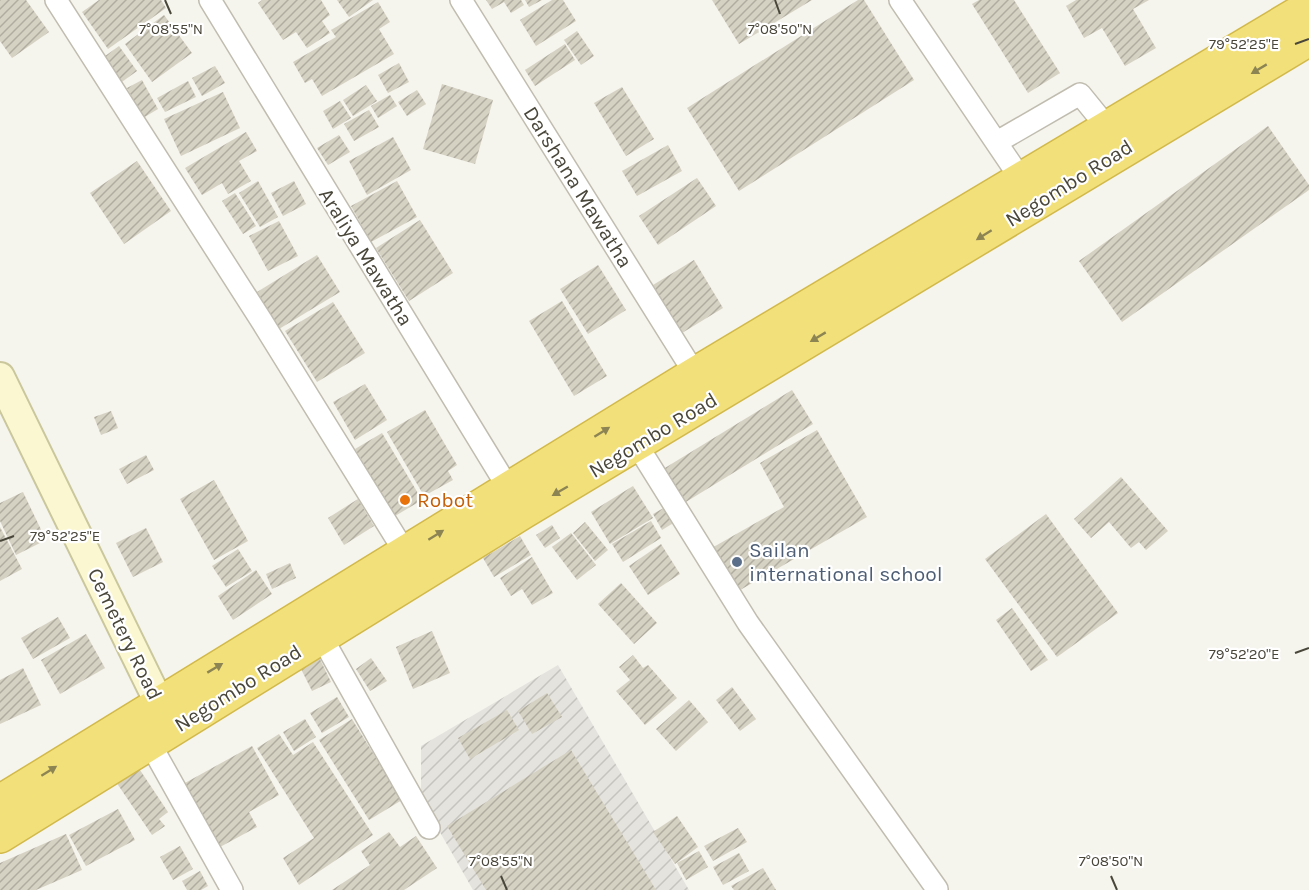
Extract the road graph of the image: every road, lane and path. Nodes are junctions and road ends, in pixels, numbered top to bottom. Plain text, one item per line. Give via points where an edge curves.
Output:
1 (56, 0) edge
2 (210, 0) edge
3 (461, 0) edge
4 (900, 0) edge
5 (1301, 20) edge
6 (1116, 138) junction
7 (997, 142) junction
8 (1021, 179) junction
9 (695, 374) junction
10 (0, 377) edge
11 (637, 446) junction
12 (516, 501) junction
13 (406, 554) junction
14 (321, 636) junction
15 (154, 723) junction
16 (0, 802) edge
17 (429, 828) dead end
18 (0, 836) edge
19 (937, 889) edge
20 (232, 890) edge

1 - 13 street
2 - 12 street, Araliya Mawatha
3 - 9 street, Darshana Mawatha
4 - 7 street
5 - 6 highway, Negombo Road
6 - 7 street via 1080,94
6 - 8 highway, Negombo Road
6 -> 11 highway, Negombo Road
7 - 8 street
8 - 9 highway, Negombo Road
12 -> 9 highway, Negombo Road
10 - 15 street, Cemetery Road
11 -> 12 highway, Negombo Road
11 - 19 street via 748,623
13 -> 12 highway, Negombo Road
12 - 14 highway, Negombo Road
15 -> 13 highway, Negombo Road
14 - 15 highway, Negombo Road
14 - 17 street
16 -> 15 highway, Negombo Road
15 - 18 highway, Negombo Road
15 - 20 street

